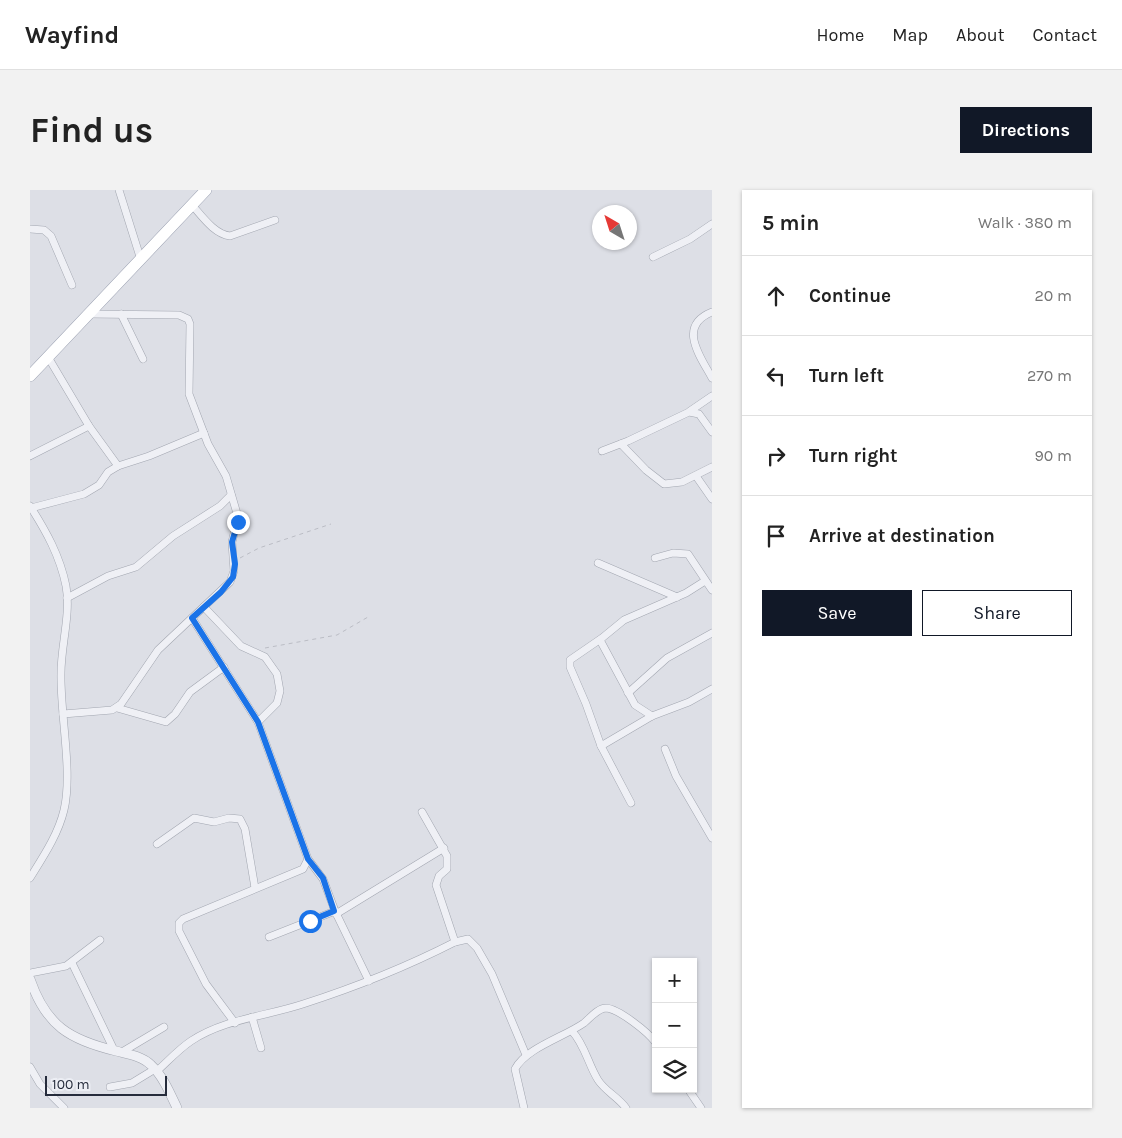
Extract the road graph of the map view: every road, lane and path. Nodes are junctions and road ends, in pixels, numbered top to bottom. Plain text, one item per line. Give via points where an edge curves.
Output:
1 (119, 190) edge
2 (206, 190) edge
3 (192, 205) junction
4 (276, 220) dead end
5 (712, 224) edge
6 (30, 229) edge
7 (653, 257) dead end
8 (141, 260) junction
9 (72, 285) dead end
10 (712, 312) edge
11 (88, 314) junction
12 (121, 314) junction
13 (48, 357) junction
14 (143, 359) dead end
15 (30, 376) edge
16 (712, 378) edge
17 (712, 396) edge
18 (689, 412) junction
19 (89, 426) junction
20 (712, 432) edge
21 (204, 433) junction
22 (621, 444) junction
23 (602, 451) dead end
24 (30, 456) edge
25 (118, 466) junction
26 (712, 467) edge
27 (696, 476) junction
28 (231, 495) junction
29 (712, 499) edge
30 (30, 507) edge
31 (332, 524) dead end
32 (655, 558) dead end
33 (598, 563) dead end
34 (235, 564) junction
35 (705, 581) junction
36 (712, 590) edge
37 (677, 597) junction
38 (67, 598) junction
39 (204, 607) junction
40 (368, 617) dead end
41 (192, 618) junction
42 (712, 633) edge
43 (600, 640) junction
44 (252, 651) junction
45 (224, 667) junction
46 (712, 689) edge
47 (628, 693) junction
48 (117, 708) junction
49 (63, 714) junction
50 (652, 716) junction
51 (258, 722) junction
52 (601, 746) junction
53 (665, 749) dead end
54 (631, 802) dead end
55 (422, 812) dead end
56 (712, 838) edge
57 (157, 844) dead end
58 (444, 848) junction
59 (308, 859) junction
60 (30, 878) edge
61 (255, 888) junction
62 (335, 912) junction
63 (269, 937) dead end
64 (100, 940) dead end
65 (455, 942) junction
66 (72, 963) junction
67 (30, 973) edge
68 (30, 979) edge
69 (369, 982) junction
70 (252, 1017) junction
71 (235, 1023) junction
72 (164, 1027) dead end
73 (572, 1031) junction
74 (652, 1038) edge
75 (261, 1048) dead end
76 (118, 1051) junction
77 (526, 1055) junction
78 (30, 1067) edge
79 (156, 1070) junction
80 (110, 1087) dead end
81 (691, 1093) edge
82 (64, 1108) edge
83 (177, 1108) edge
84 (524, 1108) edge
85 (626, 1108) edge
86 (701, 1108) edge

1 - 8 street
2 - 3 main road
3 - 4 street via 212,226 230,236
3 - 8 main road
5 - 7 street
6 - 9 street via 44,230 51,236
8 - 11 main road
10 - 16 street via 696,323 694,338 696,349
11 - 12 street
11 - 13 main road
12 - 14 street
12 - 21 street via 179,315 188,319 189,394
13 - 15 main road
13 - 19 street
17 - 18 street
18 - 20 street via 699,414
18 - 22 street
19 - 24 street
19 - 25 street
21 - 25 street
21 - 28 street via 222,467
22 - 23 street
22 - 27 street via 664,484
25 - 30 street via 108,472 99,485 84,494
26 - 27 street
27 - 29 street
28 - 34 street via 238,517 232,542
28 - 38 street via 220,506 173,536 136,568 98,580
30 - 38 street via 57,555
31 - 34 path via 259,548
32 - 35 street via 688,554
33 - 37 street
34 - 39 street via 230,582
35 - 36 street
35 - 37 street
37 - 43 street via 624,620
38 - 49 street via 61,648
39 - 41 street
39 - 44 street via 241,646
40 - 44 path via 337,635
41 - 45 street
41 - 48 street via 158,650
42 - 47 street via 667,658
43 - 47 street
43 - 52 street via 573,656 569,663
44 - 51 street via 265,657 280,683 277,703
45 - 48 street via 190,692 176,714 166,722
45 - 51 street
46 - 50 street
47 - 50 street via 636,705
48 - 49 street
49 - 60 street via 64,810 53,839
50 - 52 street
51 - 59 street
52 - 54 street
53 - 56 street via 676,776
55 - 58 street
57 - 61 street via 194,818 214,822 240,819 245,828
58 - 62 street
58 - 65 street via 448,863 436,885
59 - 61 street via 303,868
59 - 62 street via 323,878
61 - 71 street via 183,918 178,927 206,984
62 - 63 street
62 - 69 street
64 - 66 street
65 - 69 street
65 - 77 street via 468,939 477,948 492,974
66 - 67 street
66 - 76 street
68 - 76 street via 44,1010 58,1028 80,1041
69 - 70 street via 295,1007
70 - 71 street
70 - 75 street
71 - 79 street via 190,1042
72 - 76 street
73 - 74 street via 607,1008
73 - 77 street
73 - 85 street via 580,1040 599,1080
76 - 79 street via 139,1057
77 - 84 street via 515,1069
78 - 82 street via 40,1084
79 - 80 street via 132,1083
79 - 83 street
81 - 86 street

